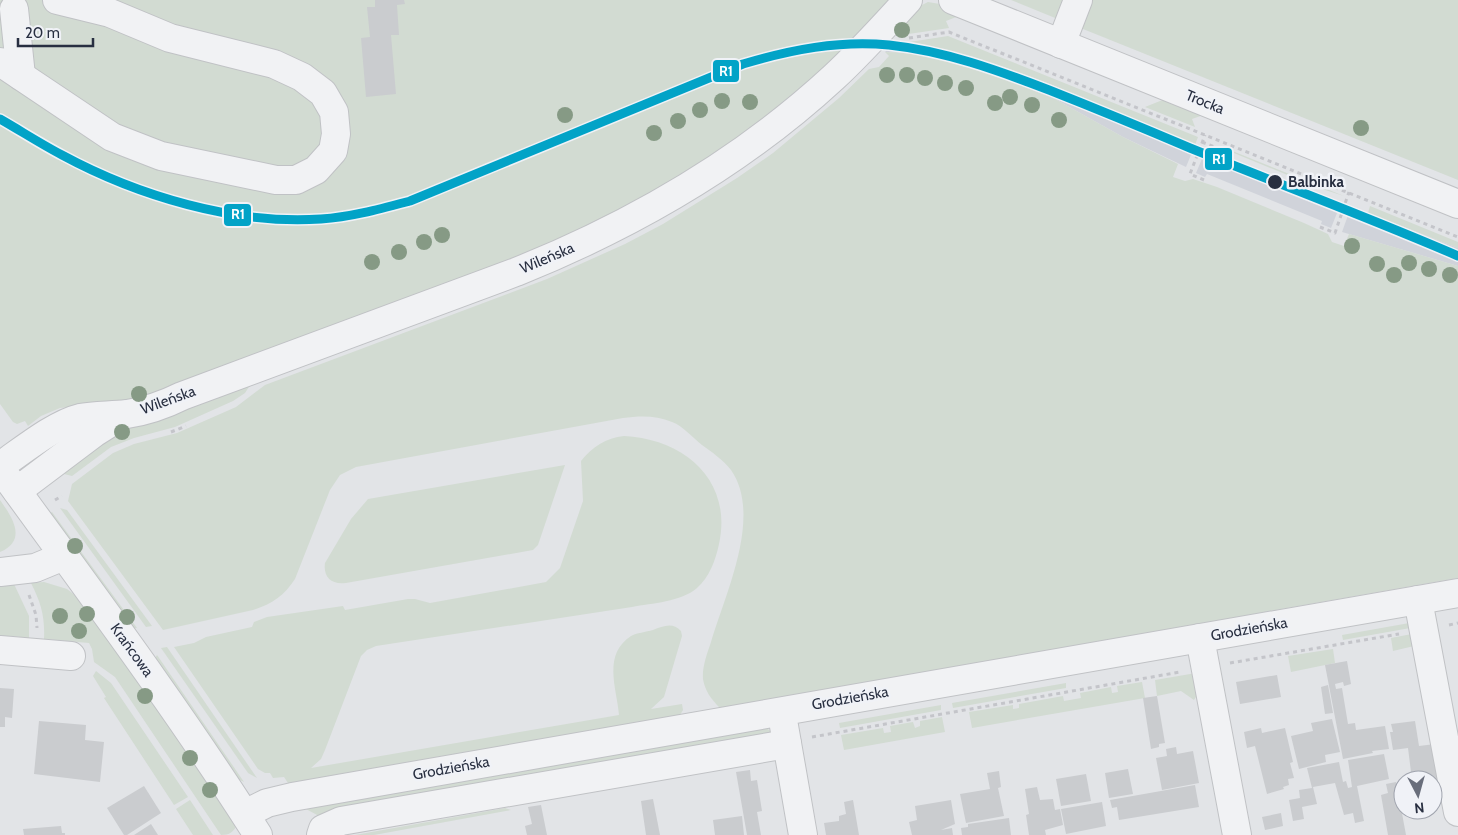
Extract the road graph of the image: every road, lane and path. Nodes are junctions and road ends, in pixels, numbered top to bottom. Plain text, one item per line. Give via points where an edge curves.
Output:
1 (57, 0) edge
2 (908, 0) edge
3 (953, 0) edge
4 (1078, 0) edge
5 (10, 9) edge
6 (902, 39) dead end
7 (1061, 44) junction
8 (11, 69) edge
9 (1205, 135) junction
10 (1202, 142) junction
11 (1218, 148) dead end
12 (1204, 180) dead end
13 (1349, 192) junction
14 (1458, 204) edge
15 (1320, 227) dead end
16 (1458, 237) edge
17 (127, 414) junction
18 (190, 424) dead end
19 (168, 432) dead end
20 (0, 467) edge
21 (17, 491) junction
22 (62, 496) dead end
23 (54, 500) dead end
24 (64, 556) junction
25 (0, 572) edge
26 (27, 591) dead end
27 (1458, 592) edge
28 (1418, 600) junction
29 (1458, 624) edge
30 (1424, 630) junction
31 (1200, 638) junction
32 (0, 650) edge
33 (36, 653) junction
34 (71, 656) dead end
35 (1205, 668) junction
36 (781, 710) junction
37 (814, 736) dead end
38 (787, 744) junction
39 (1458, 812) edge
40 (251, 825) edge
41 (322, 832) edge
42 (803, 835) edge
43 (1237, 835) edge

1 - 8 street via 110,13 170,38 274,64 302,77 323,93 334,112 334,152 316,170 296,180 276,180 160,156 112,137
2 - 17 street, Wileńska via 854,58 780,123 718,168 646,212 516,272 165,404
3 - 7 street, Trocka
4 - 7 street
5 - 8 street
6 - 9 path via 949,32
7 - 14 street, Trocka
9 - 10 path
9 - 13 path
10 - 11 path
10 - 12 path via 1190,174
13 - 15 path via 1335,233
13 - 16 path
17 - 20 street, Wileńska via 71,421
17 - 21 street, Wileńska via 94,433
18 - 19 path
20 - 21 street, Krańcowa
21 - 24 street, Krańcowa
22 - 23 path
24 - 25 street via 35,568
24 - 40 street, Krańcowa
26 - 33 path via 37,622
27 - 28 street, Grodzieńska
28 - 30 street
28 - 31 street, Grodzieńska
29 - 30 path
30 - 35 path
30 - 39 street
31 - 35 street
31 - 36 street, Grodzieńska
32 - 33 street
33 - 34 street
35 - 37 path
35 - 43 street
36 - 38 street
36 - 40 street, Grodzieńska via 292,796 267,803
38 - 41 street via 341,821
38 - 42 street

